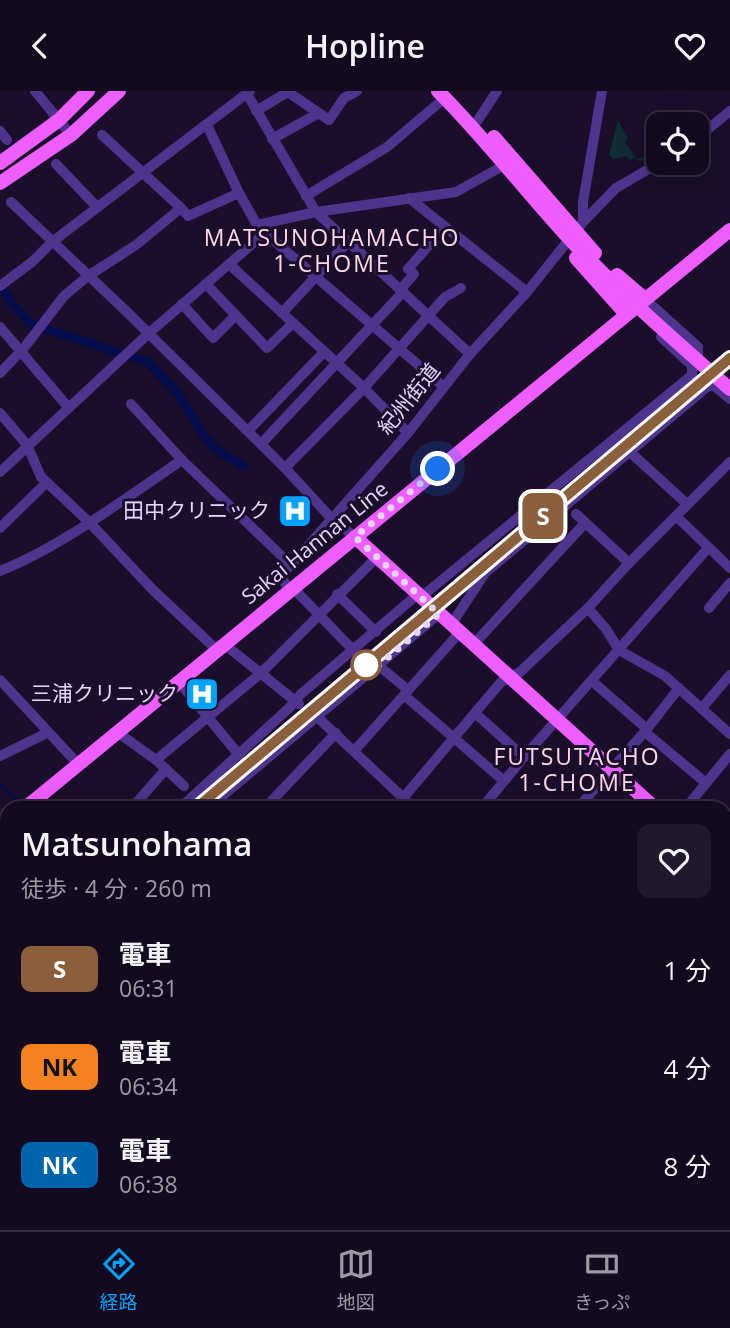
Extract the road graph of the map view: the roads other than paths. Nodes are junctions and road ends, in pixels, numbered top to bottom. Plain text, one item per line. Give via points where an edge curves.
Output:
1 (35, 91) edge
2 (88, 91) edge
3 (119, 91) edge
4 (355, 91) edge
5 (430, 91) edge
6 (497, 91) edge
7 (602, 91) edge
8 (248, 93) edge
9 (442, 95) edge
10 (730, 110) edge
11 (256, 111) junction
12 (318, 113) junction
13 (59, 120) junction
14 (478, 120) junction
15 (207, 125) junction
16 (709, 128) edge
17 (71, 135) junction
18 (102, 135) dead end
19 (272, 139) junction
20 (0, 163) edge
21 (56, 164) dead end
22 (499, 168) junction
23 (646, 170) edge
24 (141, 172) junction
25 (0, 183) edge
26 (239, 193) junction
27 (306, 196) junction
28 (409, 198) junction
29 (11, 202) dead end
30 (97, 207) junction
31 (181, 208) junction
32 (316, 212) junction
33 (445, 227) junction
34 (261, 229) junction
35 (730, 230) edge
36 (572, 232) junction
37 (52, 241) junction
38 (348, 242) junction
39 (229, 264) junction
40 (88, 276) junction
41 (317, 278) junction
42 (206, 283) junction
43 (0, 286) edge
44 (461, 288) dead end
45 (402, 290) junction
46 (527, 292) junction
47 (645, 299) junction
48 (182, 304) junction
49 (282, 313) junction
50 (625, 314) junction
51 (236, 315) junction
52 (428, 315) junction
53 (293, 323) junction
54 (373, 325) junction
55 (0, 327) edge
56 (149, 333) junction
57 (400, 348) junction
58 (20, 352) junction
59 (324, 352) junction
60 (470, 354) junction
61 (686, 360) junction
62 (337, 364) junction
63 (0, 373) edge
64 (444, 387) junction
65 (364, 388) junction
66 (730, 389) edge
67 (730, 399) edge
68 (131, 404) dead end
69 (68, 407) junction
70 (0, 413) edge
71 (248, 431) junction
72 (408, 433) junction
73 (261, 444) junction
74 (27, 445) junction
75 (630, 452) junction
76 (182, 460) junction
77 (730, 463) edge
78 (285, 468) junction
79 (0, 472) edge
80 (47, 482) junction
81 (687, 504) junction
82 (576, 514) dead end
83 (676, 516) junction
84 (331, 518) junction
85 (89, 522) junction
86 (585, 523) junction
87 (0, 528) edge
88 (355, 537) junction
89 (709, 548) junction
90 (377, 557) junction
91 (629, 563) junction
92 (291, 565) junction
93 (730, 568) edge
94 (0, 571) edge
95 (730, 583) edge
96 (290, 591) junction
97 (337, 594) junction
98 (420, 596) junction
99 (588, 608) junction
100 (709, 608) dead end
101 (318, 614) junction
102 (439, 614) junction
103 (455, 628) junction
104 (376, 632) junction
105 (474, 645) junction
106 (221, 647) junction
107 (353, 650) junction
108 (619, 650) junction
109 (379, 665) junction
110 (260, 674) junction
111 (730, 675) edge
112 (510, 677) junction
113 (0, 680) edge
114 (592, 681) junction
115 (179, 682) junction
116 (679, 688) junction
117 (10, 691) junction
118 (406, 692) junction
119 (0, 700) edge
120 (298, 703) junction
121 (702, 708) junction
122 (475, 713) junction
123 (315, 715) junction
124 (207, 718) junction
125 (558, 720) junction
126 (646, 730) junction
127 (117, 732) junction
128 (47, 733) junction
129 (335, 733) junction
130 (730, 734) edge
131 (455, 738) junction
132 (3, 750) edge
133 (355, 750) junction
134 (730, 754) edge
135 (239, 755) junction
136 (524, 757) junction
137 (156, 760) junction
138 (78, 764) junction
139 (611, 768) junction
140 (166, 769) junction
141 (504, 781) junction
142 (706, 783) junction
143 (184, 786) dead end
144 (640, 794) junction
145 (195, 795) junction
146 (404, 797) junction
147 (34, 801) edge
148 (138, 801) edge
149 (188, 801) edge
150 (201, 801) edge
151 (215, 801) edge
152 (271, 801) edge
153 (408, 801) edge
154 (488, 801) edge
155 (584, 801) edge
156 (637, 801) edge
157 (647, 801) edge
158 (691, 801) edge

1 - 13 street
2 - 13 main road
3 - 17 main road
4 - 12 street via 328,120
5 - 9 main road
6 - 14 street
7 - 36 street via 583,202
8 - 11 street
8 - 15 street
9 - 14 main road
9 - 22 main road
9 - 27 street via 387,147
9 - 36 main road
10 - 16 street
11 - 12 street via 288,92
11 - 19 street
12 - 19 street
13 - 17 street
13 - 20 main road
14 - 36 main road via 513,156
15 - 24 street
15 - 26 street
17 - 25 main road
18 - 24 street
19 - 27 street
21 - 30 street
22 - 28 street via 456,192
22 - 36 main road
23 - 36 street, 紀州街道 via 615,188
24 - 30 street
24 - 31 street
26 - 31 street via 188,216
26 - 34 street
27 - 32 street
28 - 32 street
28 - 33 street
29 - 37 street
30 - 37 street
31 - 40 street
32 - 34 street
32 - 38 street
33 - 45 street via 408,269 414,274
33 - 46 street
34 - 39 street
34 - 41 street
35 - 47 main road, Sakai Hannan Line
36 - 46 street, 紀州街道
36 - 47 main road
36 - 50 main road
36 - 66 main road via 634,304
37 - 40 street
37 - 43 street
38 - 41 street
38 - 45 street
39 - 42 street
39 - 49 street
40 - 56 street
40 - 58 street via 64,296
41 - 49 street
41 - 54 street
42 - 48 street
42 - 51 street
44 - 52 street
45 - 52 street
45 - 54 street
46 - 60 street, 紀州街道
47 - 50 main road, Sakai Hannan Line
47 - 61 street via 698,347 698,354
48 - 51 street via 214,338
48 - 56 street
49 - 53 street
50 - 61 street via 640,318
50 - 88 main road, Sakai Hannan Line
51 - 53 street via 267,348
52 - 57 street
52 - 60 street
53 - 59 street
54 - 57 street
54 - 62 street
55 - 58 street
56 - 69 street
56 - 71 street
57 - 64 street
57 - 65 street
58 - 63 street
58 - 69 street
59 - 62 street
59 - 71 street
60 - 64 street, 紀州街道
61 - 98 street via 692,365 692,375
62 - 65 street
62 - 73 street
64 - 72 street, 紀州街道
65 - 72 street
65 - 78 street
67 - 75 street via 713,385 707,387
68 - 76 street
69 - 74 street
70 - 74 street
71 - 73 street
72 - 84 street, 紀州街道
73 - 78 street
74 - 79 street
74 - 80 street
75 - 81 street
75 - 103 street via 485,573
76 - 85 street
76 - 92 street
77 - 81 street
78 - 84 street
80 - 85 street
80 - 87 street
81 - 83 street
82 - 86 street
83 - 89 street
83 - 91 street
84 - 88 street
84 - 92 street, 紀州街道
85 - 94 street
85 - 106 street via 153,590
86 - 91 street
86 - 105 street
88 - 90 main road
88 - 96 main road, Sakai Hannan Line
89 - 93 street
89 - 108 street
90 - 97 street
90 - 98 main road
91 - 99 street
92 - 96 street via 280,575
95 - 100 street
96 - 101 street via 298,592
96 - 106 main road, Sakai Hannan Line
97 - 101 street
97 - 104 street
98 - 102 main road
98 - 104 street
99 - 108 street
99 - 112 street
101 - 107 street
101 - 110 street
102 - 103 main road
102 - 109 street
103 - 105 main road
103 - 118 street
104 - 107 street
105 - 112 main road
106 - 110 street
106 - 115 main road, Sakai Hannan Line
107 - 120 street
108 - 114 street
108 - 116 street
109 - 118 street
109 - 123 street
110 - 120 street
110 - 124 street
111 - 121 street
112 - 122 street
112 - 125 main road
113 - 117 street
114 - 125 street
114 - 126 street
115 - 124 street
115 - 127 main road, Sakai Hannan Line
116 - 121 street
116 - 126 street
117 - 119 street
117 - 128 street
118 - 131 street
118 - 133 street
120 - 135 street
121 - 130 street
122 - 131 street
122 - 136 street
123 - 129 street
123 - 151 street
124 - 135 street
124 - 137 street
125 - 136 street
125 - 139 main road
126 - 139 street
126 - 142 street
127 - 137 street
127 - 138 main road, Sakai Hannan Line
128 - 132 street
128 - 138 street
129 - 133 street
129 - 152 street
131 - 141 street
131 - 146 street
133 - 146 street
134 - 142 street
135 - 145 street
136 - 141 street
137 - 140 street
138 - 147 main road, Sakai Hannan Line
139 - 144 main road
139 - 155 street
140 - 143 street
140 - 148 street
141 - 154 street
142 - 158 street
144 - 156 street
144 - 157 main road
145 - 149 street
145 - 150 street
146 - 153 street

